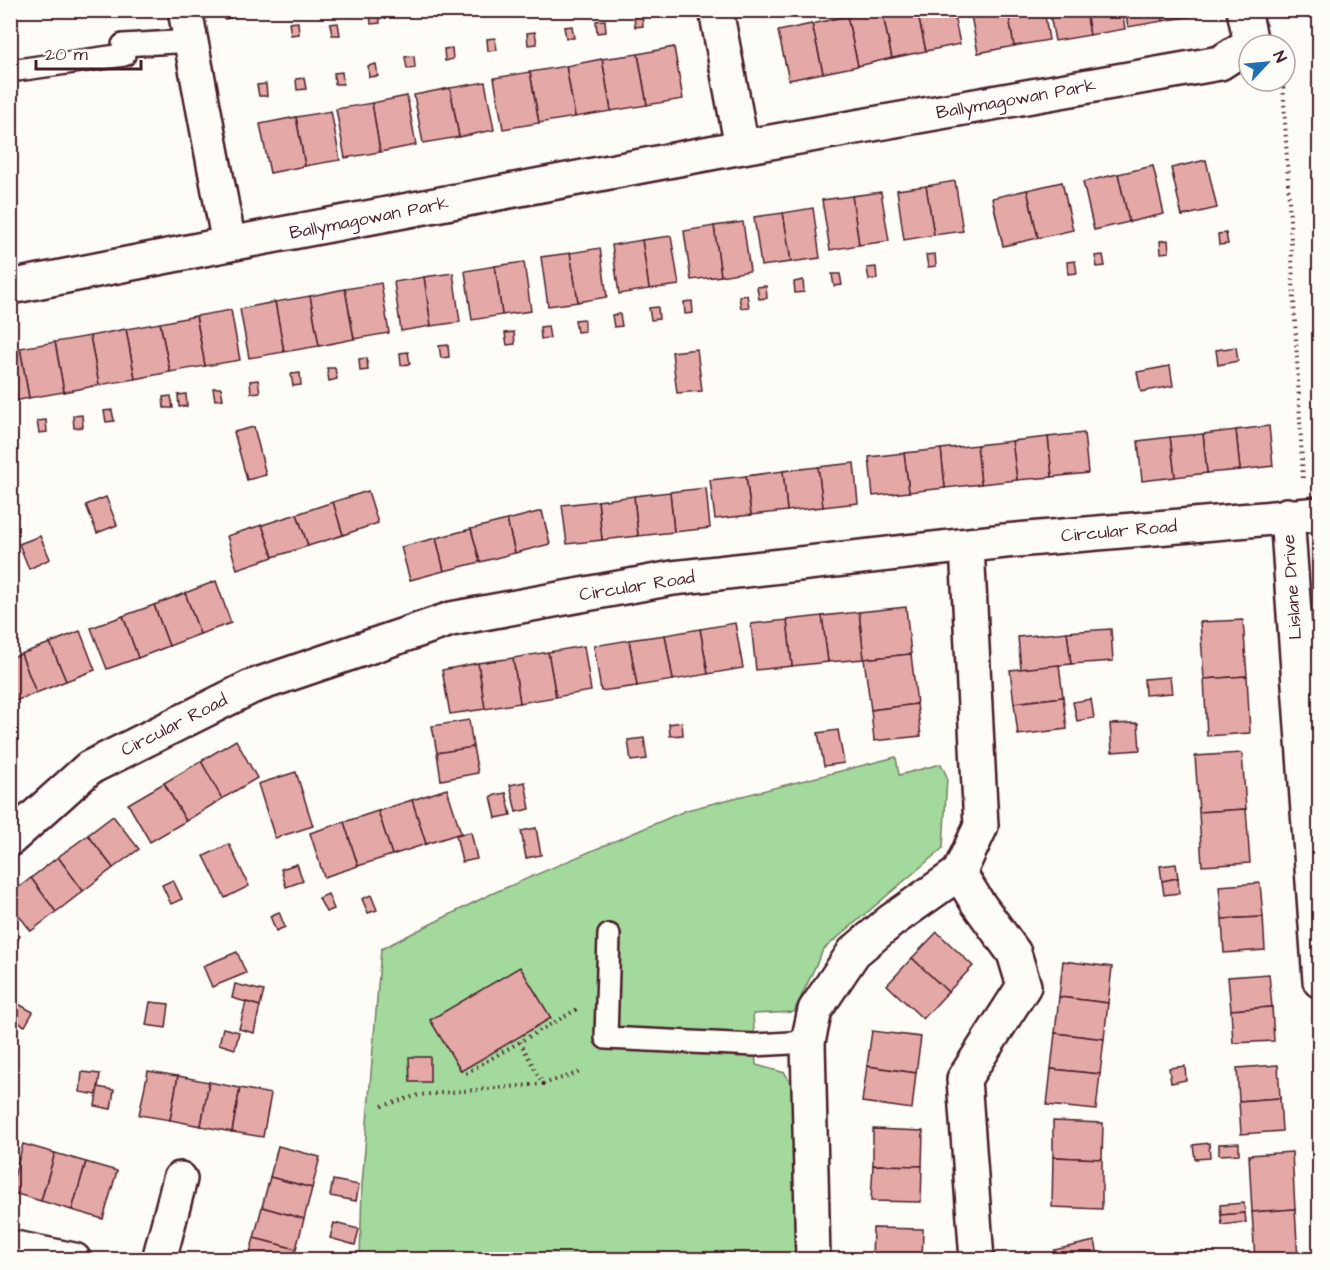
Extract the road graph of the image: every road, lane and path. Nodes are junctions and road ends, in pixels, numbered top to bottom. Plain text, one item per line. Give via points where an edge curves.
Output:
1 (716, 10) edge
2 (1245, 10) edge
3 (188, 26) edge
4 (10, 71) edge
5 (1284, 93) edge
6 (742, 147) junction
7 (229, 244) junction
8 (10, 287) edge
9 (1320, 514) edge
10 (1287, 515) junction
11 (967, 546) junction
12 (1314, 830) edge
13 (10, 839) edge
14 (959, 873) junction
15 (609, 935) dead end
16 (1320, 981) edge
17 (608, 991) junction
18 (520, 1042) junction
19 (808, 1042) junction
20 (581, 1072) dead end
21 (466, 1073) dead end
22 (543, 1084) junction
23 (382, 1106) dead end
24 (180, 1179) dead end
25 (10, 1246) edge
26 (74, 1260) edge
27 (159, 1260) edge
28 (813, 1260) edge
29 (977, 1260) edge

1 - 6 street
2 - 6 street, Ballymagowan Park via 1251,43 1220,63
3 - 4 lane via 123,45 124,55
3 - 7 street
5 - 10 path via 1303,489
6 - 7 street, Ballymagowan Park
7 - 8 street, Ballymagowan Park
9 - 10 street, Circular Road
10 - 11 street, Circular Road
10 - 12 street, Lislane Drive
11 - 13 street, Circular Road via 673,578 451,619 251,687 88,768
11 - 14 street via 981,826
12 - 16 street, Lislane Drive
14 - 19 street via 854,952 815,1010
14 - 29 street via 1014,953 1024,986 964,1079
15 - 17 lane
17 - 18 path
17 - 19 lane via 606,1038 755,1045
18 - 21 path
18 - 22 path
19 - 28 street
20 - 22 path
22 - 23 path via 419,1095
24 - 27 street
25 - 26 street

